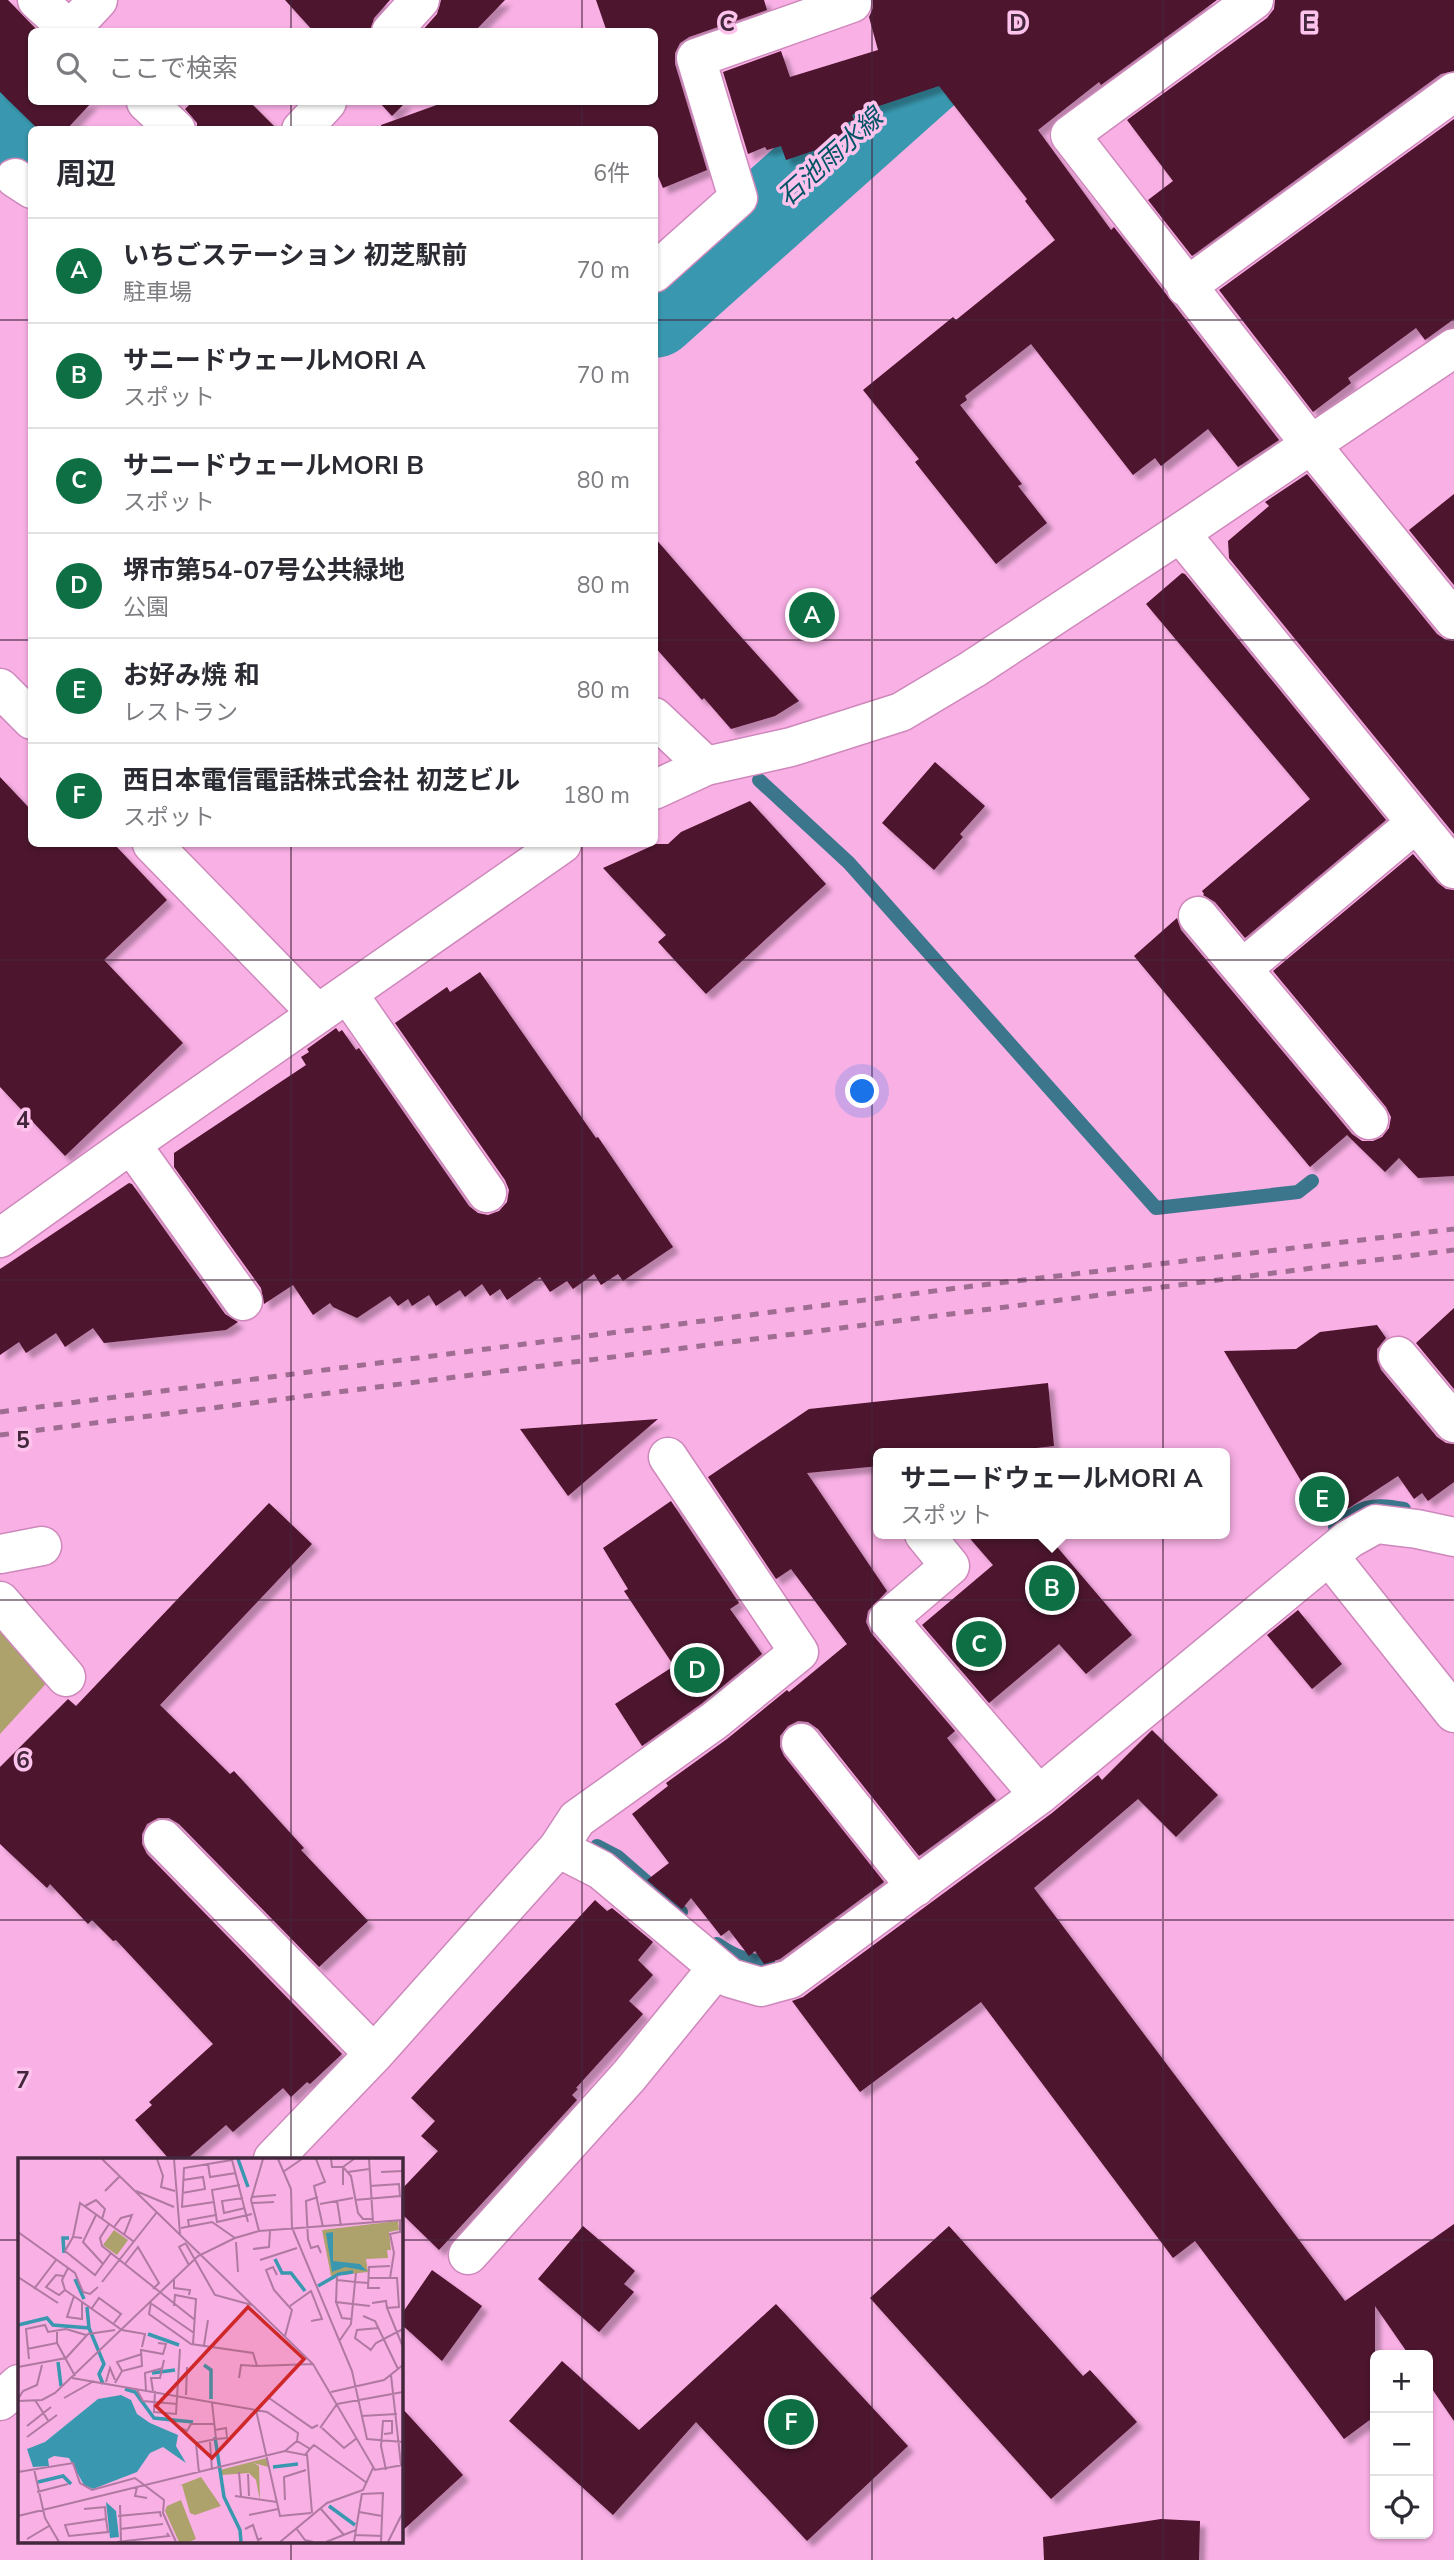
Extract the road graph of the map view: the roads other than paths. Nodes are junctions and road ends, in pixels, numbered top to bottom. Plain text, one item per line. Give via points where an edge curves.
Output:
1 (37, 0) edge
2 (97, 0) edge
3 (420, 0) edge
4 (1254, 0) edge
5 (852, 3) dead end
6 (68, 28) edge
7 (74, 28) edge
8 (395, 28) edge
9 (1454, 92) edge
10 (149, 105) edge
11 (324, 105) edge
12 (172, 126) edge
13 (305, 126) edge
14 (658, 269) edge
15 (1186, 287) junction
16 (1454, 348) edge
17 (1312, 446) junction
18 (1180, 533) junction
19 (1454, 620) edge
20 (0, 688) edge
21 (28, 716) edge
22 (658, 721) edge
23 (706, 766) junction
24 (658, 788) edge
25 (1416, 822) junction
26 (155, 847) edge
27 (558, 847) edge
28 (1454, 869) edge
29 (1198, 916) dead end
30 (1243, 968) junction
31 (333, 1004) junction
32 (1369, 1120) dead end
33 (131, 1144) junction
34 (487, 1193) dead end
35 (2, 1235) edge
36 (243, 1301) dead end
37 (1398, 1356) dead end
38 (1454, 1423) edge
39 (668, 1457) dead end
40 (1454, 1537) edge
41 (928, 1539) edge
42 (42, 1546) dead end
43 (0, 1554) edge
44 (1329, 1556) junction
45 (0, 1601) edge
46 (66, 1677) dead end
47 (1454, 1713) edge
48 (801, 1743) dead end
49 (1039, 1795) junction
50 (163, 1839) dead end
51 (558, 1849) junction
52 (916, 1887) junction
53 (717, 1968) junction
54 (374, 2054) junction
55 (274, 2158) edge
56 (468, 2255) dead end
57 (18, 2385) edge
58 (0, 2401) edge

1 - 6 street
2 - 7 street
3 - 8 street
4 - 15 street via 1070,135
5 - 14 street via 696,58 738,198
9 - 15 street
10 - 12 street
11 - 13 street
15 - 17 street
16 - 17 street
17 - 18 street
17 - 19 street
18 - 23 street via 901,712 791,747
18 - 25 street
20 - 21 street
22 - 23 street
23 - 24 street
25 - 28 street
25 - 30 street
26 - 31 street
27 - 31 street
29 - 30 street
30 - 32 street
31 - 33 street
31 - 34 street
33 - 35 street
33 - 36 street
37 - 38 street
39 - 51 street via 799,1652 714,1721 577,1819
40 - 44 street via 1376,1524
41 - 49 street via 950,1566 888,1619
42 - 43 street
44 - 47 street
44 - 49 street
45 - 46 street
48 - 52 street
49 - 52 street
50 - 54 street
51 - 53 street via 601,1870
51 - 54 street
52 - 53 street via 790,1979 761,1987 730,1978
53 - 56 street via 629,2076
54 - 55 street
57 - 58 street

